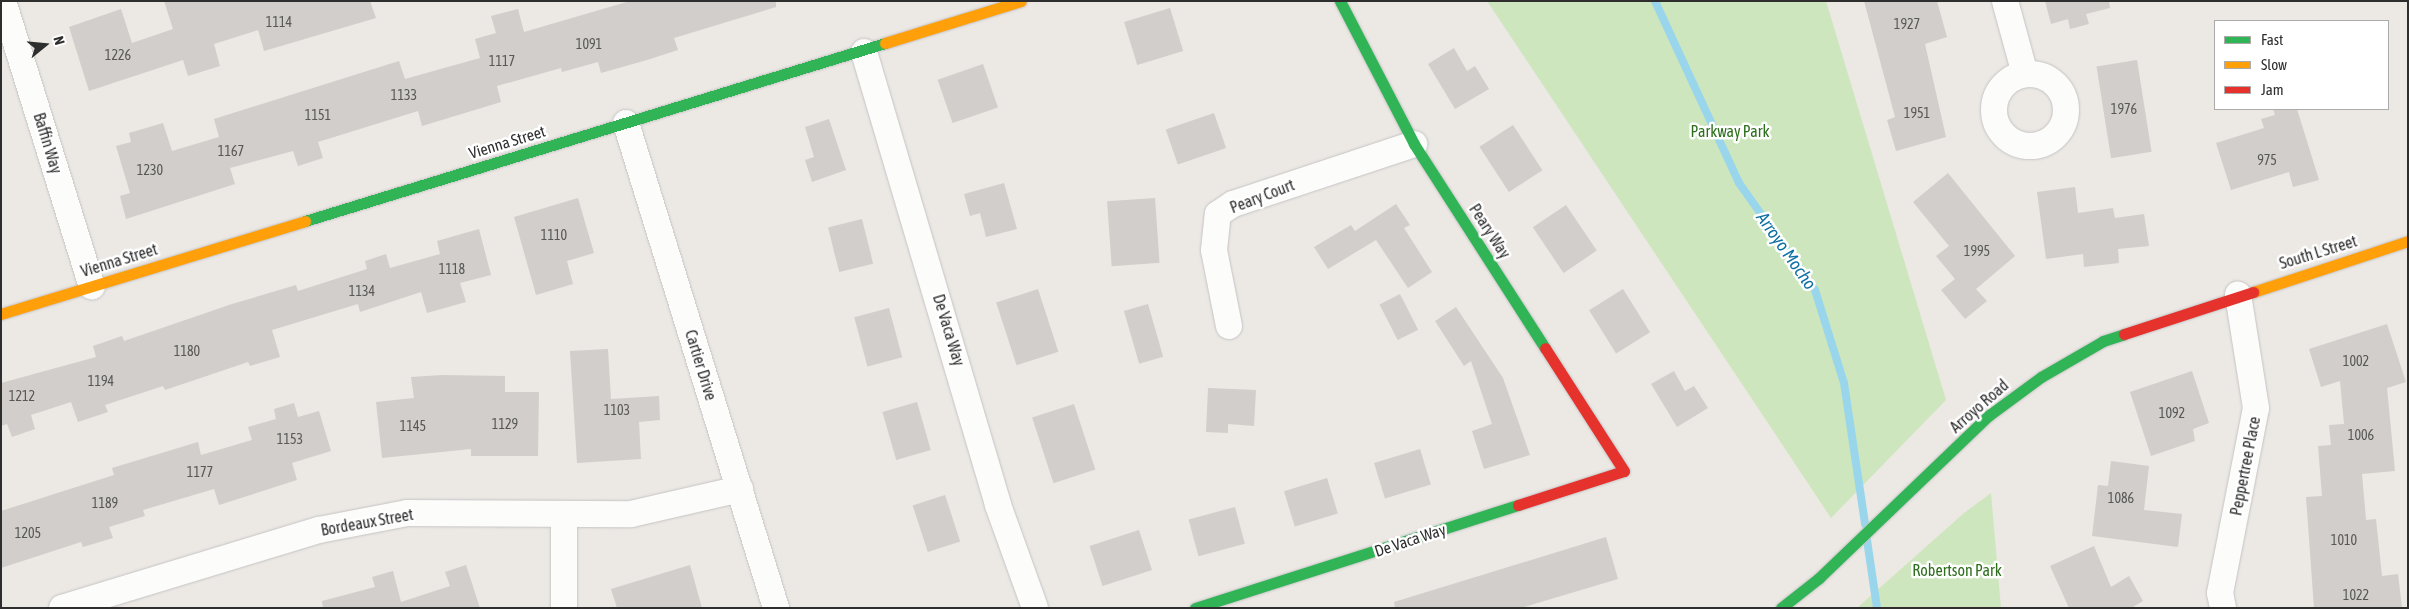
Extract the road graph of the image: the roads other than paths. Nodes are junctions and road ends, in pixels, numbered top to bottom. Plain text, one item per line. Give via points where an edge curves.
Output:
1 (4, 1) edge
2 (1021, 1) edge
3 (1340, 1) edge
4 (2004, 1) edge
5 (864, 52) junction
6 (2025, 74) dead end
7 (626, 123) junction
8 (1414, 144) junction
9 (2408, 241) edge
10 (92, 286) junction
11 (2238, 294) junction
12 (1, 314) edge
13 (1229, 326) dead end
14 (1624, 471) joint
15 (740, 489) junction
16 (564, 517) junction
17 (62, 608) edge
18 (564, 608) edge
19 (776, 608) edge
20 (1035, 608) edge
21 (1195, 608) edge
22 (1781, 608) edge
23 (2223, 608) edge

1 - 10 street, Baffin Way
2 - 5 street, Vienna Street
3 - 8 street, Peary Way
4 - 6 street
5 - 7 street, Vienna Street
5 - 20 street, De Vaca Way via 998,505
7 - 10 street, Vienna Street
7 - 15 street, Cartier Drive
8 - 13 street, Peary Court via 1233,204 1218,214 1214,250
8 - 14 street, Peary Way
9 - 11 street, South L Street
10 - 12 street, Vienna Street
11 - 22 street, Arroyo Road via 2103,341 2041,377 1988,416 1819,578
11 - 23 street, Peppertree Place via 2256,408 2220,593
14 - 21 street, De Vaca Way
15 - 16 street, Bordeaux Street via 630,514
15 - 19 street, Cartier Drive
16 - 17 street, Bordeaux Street via 407,513 319,530
16 - 18 street

